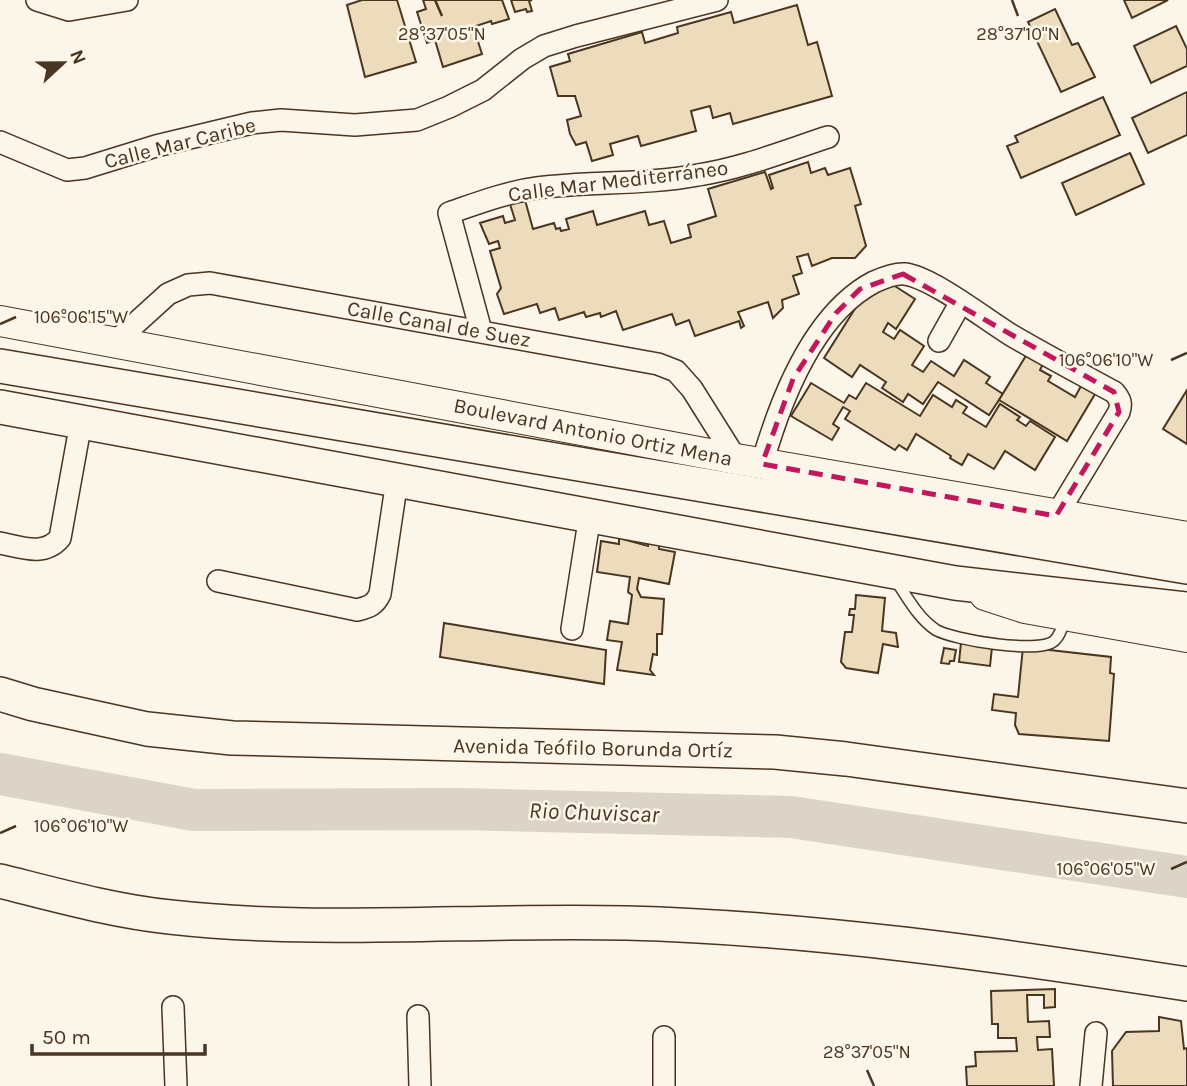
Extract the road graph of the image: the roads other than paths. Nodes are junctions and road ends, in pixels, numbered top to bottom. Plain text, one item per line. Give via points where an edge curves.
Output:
1 (37, 0) edge
2 (127, 0) edge
3 (717, 0) edge
4 (828, 137) dead end
5 (0, 142) edge
6 (961, 302) junction
7 (0, 321) edge
8 (481, 331) junction
9 (939, 341) dead end
10 (114, 343) junction
11 (0, 366) edge
12 (0, 407) edge
13 (81, 422) junction
14 (749, 461) junction
15 (397, 480) junction
16 (590, 515) junction
17 (1056, 516) junction
18 (1187, 537) edge
19 (0, 543) edge
20 (1187, 567) edge
21 (889, 571) junction
22 (218, 581) dead end
23 (955, 583) junction
24 (1187, 609) edge
25 (1066, 615) junction
26 (572, 629) dead end
27 (1187, 637) edge
28 (0, 694) edge
29 (1187, 806) edge
30 (0, 881) edge
31 (1187, 984) edge
32 (173, 1007) dead end
33 (418, 1016) dead end
34 (1096, 1033) dead end
35 (664, 1037) dead end
36 (176, 1086) edge
37 (420, 1086) edge
38 (664, 1086) edge
39 (1091, 1086) edge

1 - 2 street via 69,10
3 - 5 street, Calle Mar Caribe via 544,46 483,90 417,120 355,125 281,120 252,123 67,170
4 - 8 street, Calle Mar Mediterráneo via 698,176 538,188 507,193 449,213
6 - 9 street
6 - 14 street via 903,274 860,289 836,313 793,379
6 - 17 street via 1119,398 1119,412
7 - 10 street, Boulevard Antonio Ortiz Mena
8 - 10 street, Calle Canal de Suez via 210,283 188,285 168,294
8 - 14 street, Calle Canal de Suez via 676,371
10 - 14 street, Boulevard Antonio Ortiz Mena
11 - 20 main road, Boulevard Antonio Ortiz Mena
12 - 13 main road
13 - 15 main road
13 - 19 street via 60,538 53,546 31,550
14 - 17 street, Boulevard Antonio Ortiz Mena
15 - 16 main road
15 - 22 street via 376,603 357,610
16 - 21 main road
16 - 26 street
17 - 18 street, Boulevard Antonio Ortiz Mena
21 - 23 main road
21 - 25 lane via 923,619 950,637 1045,645 1060,633
23 - 24 main road
23 - 25 street via 1003,602
25 - 27 street
28 - 29 main road, Avenida Teófilo Borunda Ortíz via 147,729 232,738 775,752
30 - 31 main road via 167,917 247,924 625,923 734,928 1023,958
32 - 36 street
33 - 37 street
34 - 39 street
35 - 38 street

